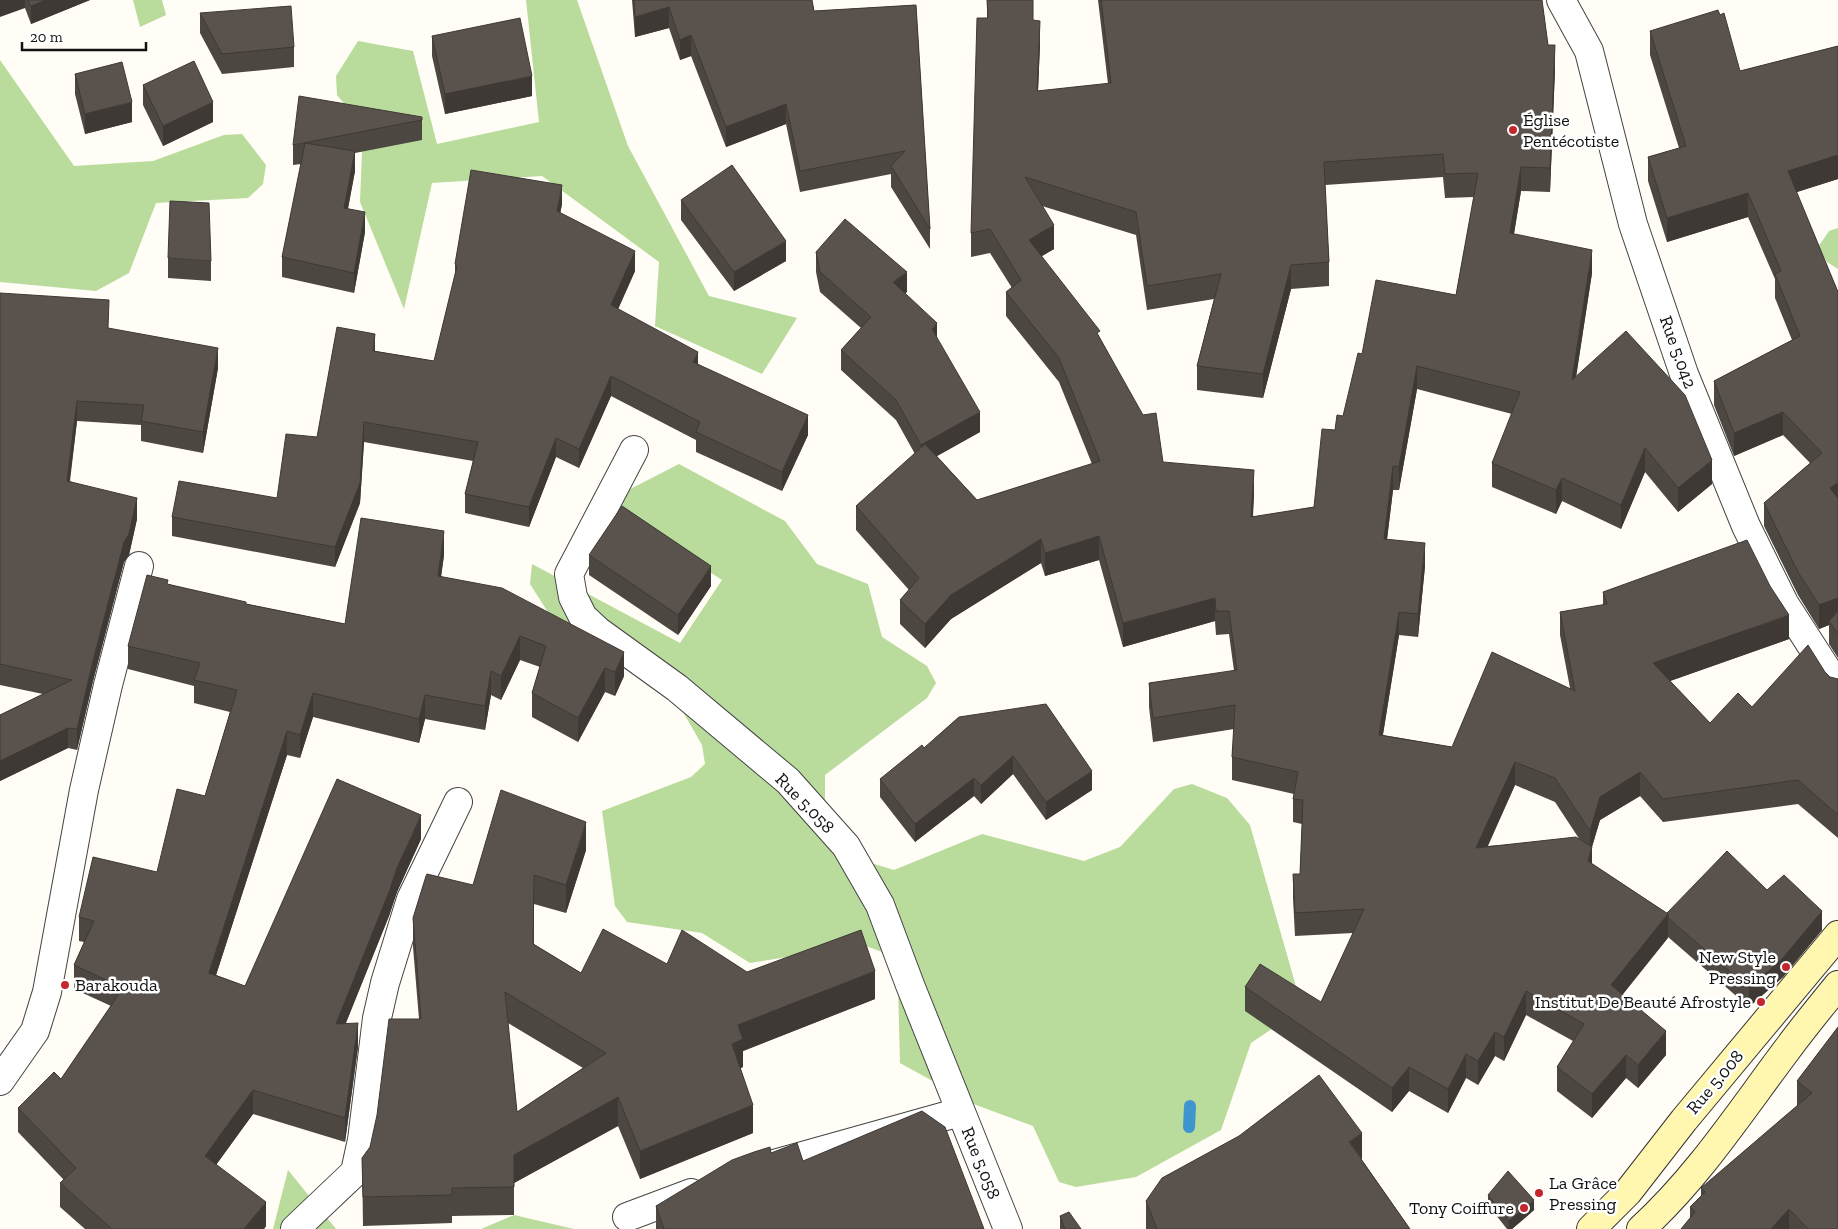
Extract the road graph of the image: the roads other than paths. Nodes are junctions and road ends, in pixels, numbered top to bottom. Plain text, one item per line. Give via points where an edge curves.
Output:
1 (1561, 0) edge
2 (634, 450) dead end
3 (139, 566) dead end
4 (1838, 687) edge
5 (458, 802) dead end
6 (1838, 934) edge
7 (1838, 985) edge
8 (0, 1081) edge
9 (960, 1112) junction
10 (739, 1175) edge
11 (711, 1185) edge
12 (627, 1217) dead end
13 (295, 1229) edge
14 (1008, 1229) edge
15 (1591, 1229) edge
16 (1641, 1229) edge

1 - 4 street, Rue 5.042 via 1589,51 1634,224 1684,374 1739,508 1784,603
2 - 9 street, Rue 5.058 via 569,574 573,597 583,616 598,631 676,688 788,782 846,846 880,905
3 - 8 street via 84,790 47,992 35,1031
5 - 13 street via 411,898 385,983 355,1172
6 - 15 main road, Rue 5.008 via 1628,1192
7 - 16 main road, Rue 5.008 via 1720,1143
9 - 10 street
9 - 14 street, Rue 5.058
11 - 12 street

